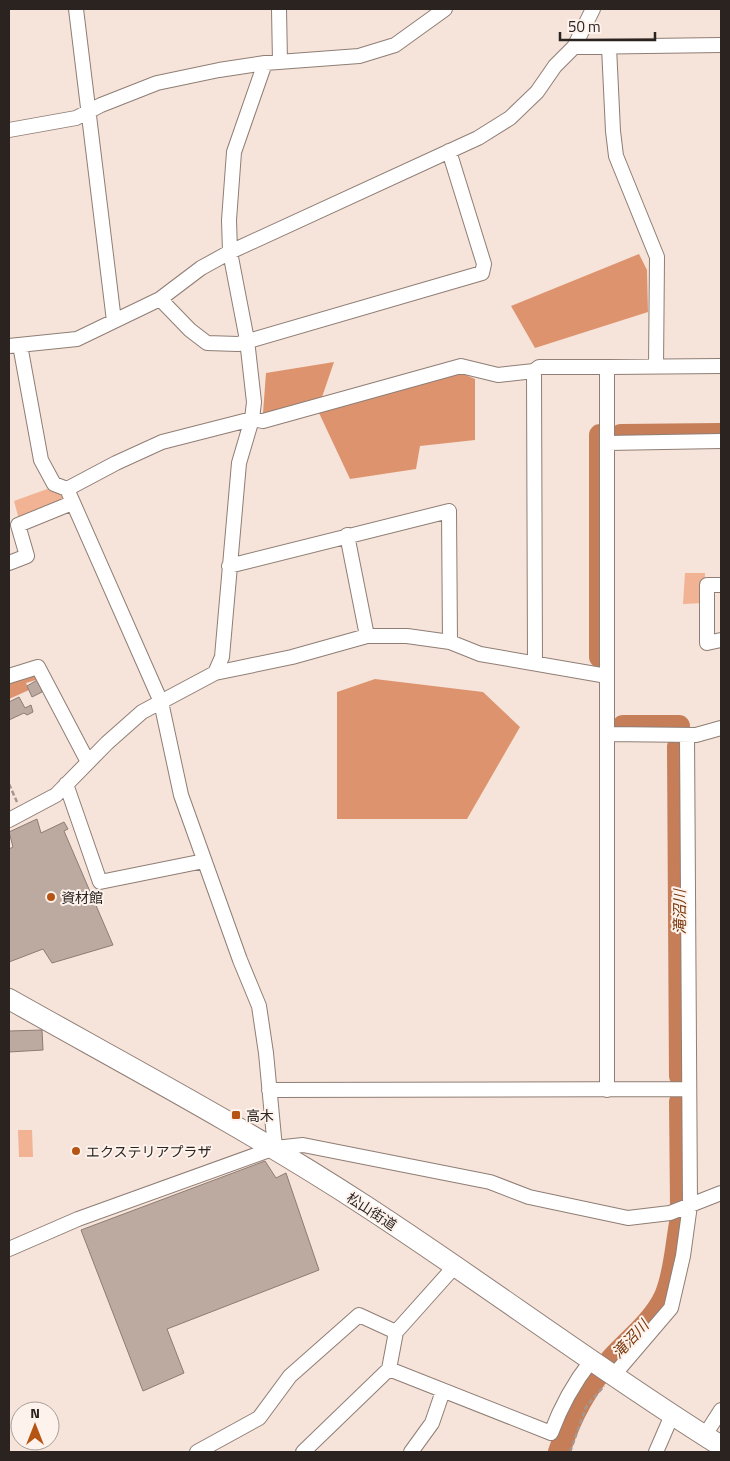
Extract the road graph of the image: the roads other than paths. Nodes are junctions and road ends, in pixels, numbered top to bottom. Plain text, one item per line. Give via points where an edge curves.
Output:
1 (76, 9) edge
2 (280, 9) edge
3 (446, 9) edge
4 (593, 9) edge
5 (721, 45) edge
6 (574, 46) junction
7 (609, 47) junction
8 (280, 62) junction
9 (265, 63) junction
10 (89, 111) junction
11 (9, 130) edge
12 (449, 151) junction
13 (230, 252) junction
14 (160, 300) junction
15 (114, 321) junction
16 (246, 340) junction
17 (15, 346) edge
18 (721, 366) edge
19 (607, 367) junction
20 (656, 367) junction
21 (534, 371) junction
22 (252, 419) junction
23 (721, 441) edge
24 (607, 444) junction
25 (67, 489) junction
26 (72, 503) junction
27 (346, 536) junction
28 (9, 563) edge
29 (230, 566) junction
30 (721, 585) edge
31 (367, 636) junction
32 (721, 640) edge
33 (450, 642) junction
34 (534, 663) junction
35 (215, 673) junction
36 (9, 676) edge
37 (607, 676) junction
38 (161, 702) junction
39 (721, 728) edge
40 (607, 734) junction
41 (687, 735) junction
42 (88, 762) junction
43 (66, 784) junction
44 (9, 820) edge
45 (204, 861) junction
46 (9, 999) edge
47 (689, 1089) junction
48 (269, 1090) junction
49 (607, 1090) junction
50 (275, 1148) junction
51 (721, 1193) edge
52 (690, 1205) junction
53 (9, 1249) edge
54 (455, 1266) junction
55 (396, 1332) junction
56 (602, 1368) junction
57 (389, 1370) junction
58 (443, 1391) junction
59 (721, 1410) edge
60 (672, 1415) junction
61 (713, 1441) edge
62 (197, 1452) edge
63 (303, 1452) edge
64 (411, 1452) edge
65 (656, 1452) edge

1 - 10 street
2 - 8 street
3 - 8 street via 395,45 360,56
4 - 6 street
5 - 7 street
6 - 7 street
6 - 12 street via 537,92 510,118
7 - 20 street via 616,156 657,257
8 - 9 street
9 - 10 street via 157,83
9 - 13 street via 234,152
10 - 11 street via 76,118
10 - 15 street
12 - 13 street
12 - 16 street via 484,264 482,273
13 - 14 street via 201,268
13 - 16 street
14 - 15 street
14 - 16 street via 207,343 238,344
15 - 17 street via 76,339
16 - 22 street via 254,402
17 - 25 street via 41,460 54,484
18 - 20 street
19 - 20 street
19 - 21 street via 539,367
19 - 24 street
21 - 22 street via 498,375 461,366 264,421
21 - 34 street
22 - 25 street via 162,442
22 - 29 street via 239,463
23 - 24 street
24 - 37 street
25 - 26 street
26 - 28 street via 18,525 27,556
26 - 38 street via 85,525
27 - 29 street
27 - 31 street
27 - 33 street via 449,511
29 - 35 street via 222,657
30 - 32 street via 708,585 707,643
31 - 33 street via 407,636
31 - 35 street via 292,657
33 - 34 street via 480,654
34 - 37 street
35 - 38 street
36 - 42 street via 38,667
37 - 40 street
38 - 42 street via 142,712
38 - 45 street via 181,795
39 - 41 street
40 - 41 street
40 - 49 street
41 - 47 street
42 - 43 street
43 - 44 street via 56,795
43 - 45 street via 100,882
45 - 48 street via 259,1006
46 - 50 main road, 松山街道
47 - 49 street
47 - 52 street
48 - 49 street
48 - 50 street
50 - 52 street via 303,1145 441,1171 490,1182 529,1197 628,1218 670,1213
50 - 53 street via 78,1219
50 - 54 main road, 松山街道
51 - 52 street
52 - 56 street via 671,1308
54 - 55 street
54 - 56 main road, 松山街道
55 - 57 street
55 - 62 street via 359,1315 290,1376 259,1418
56 - 58 street via 570,1388 551,1433
56 - 60 main road, 松山街道
57 - 58 street
57 - 63 street
58 - 64 street via 432,1423
59 - 61 street
60 - 61 main road, 松山街道
60 - 65 street

